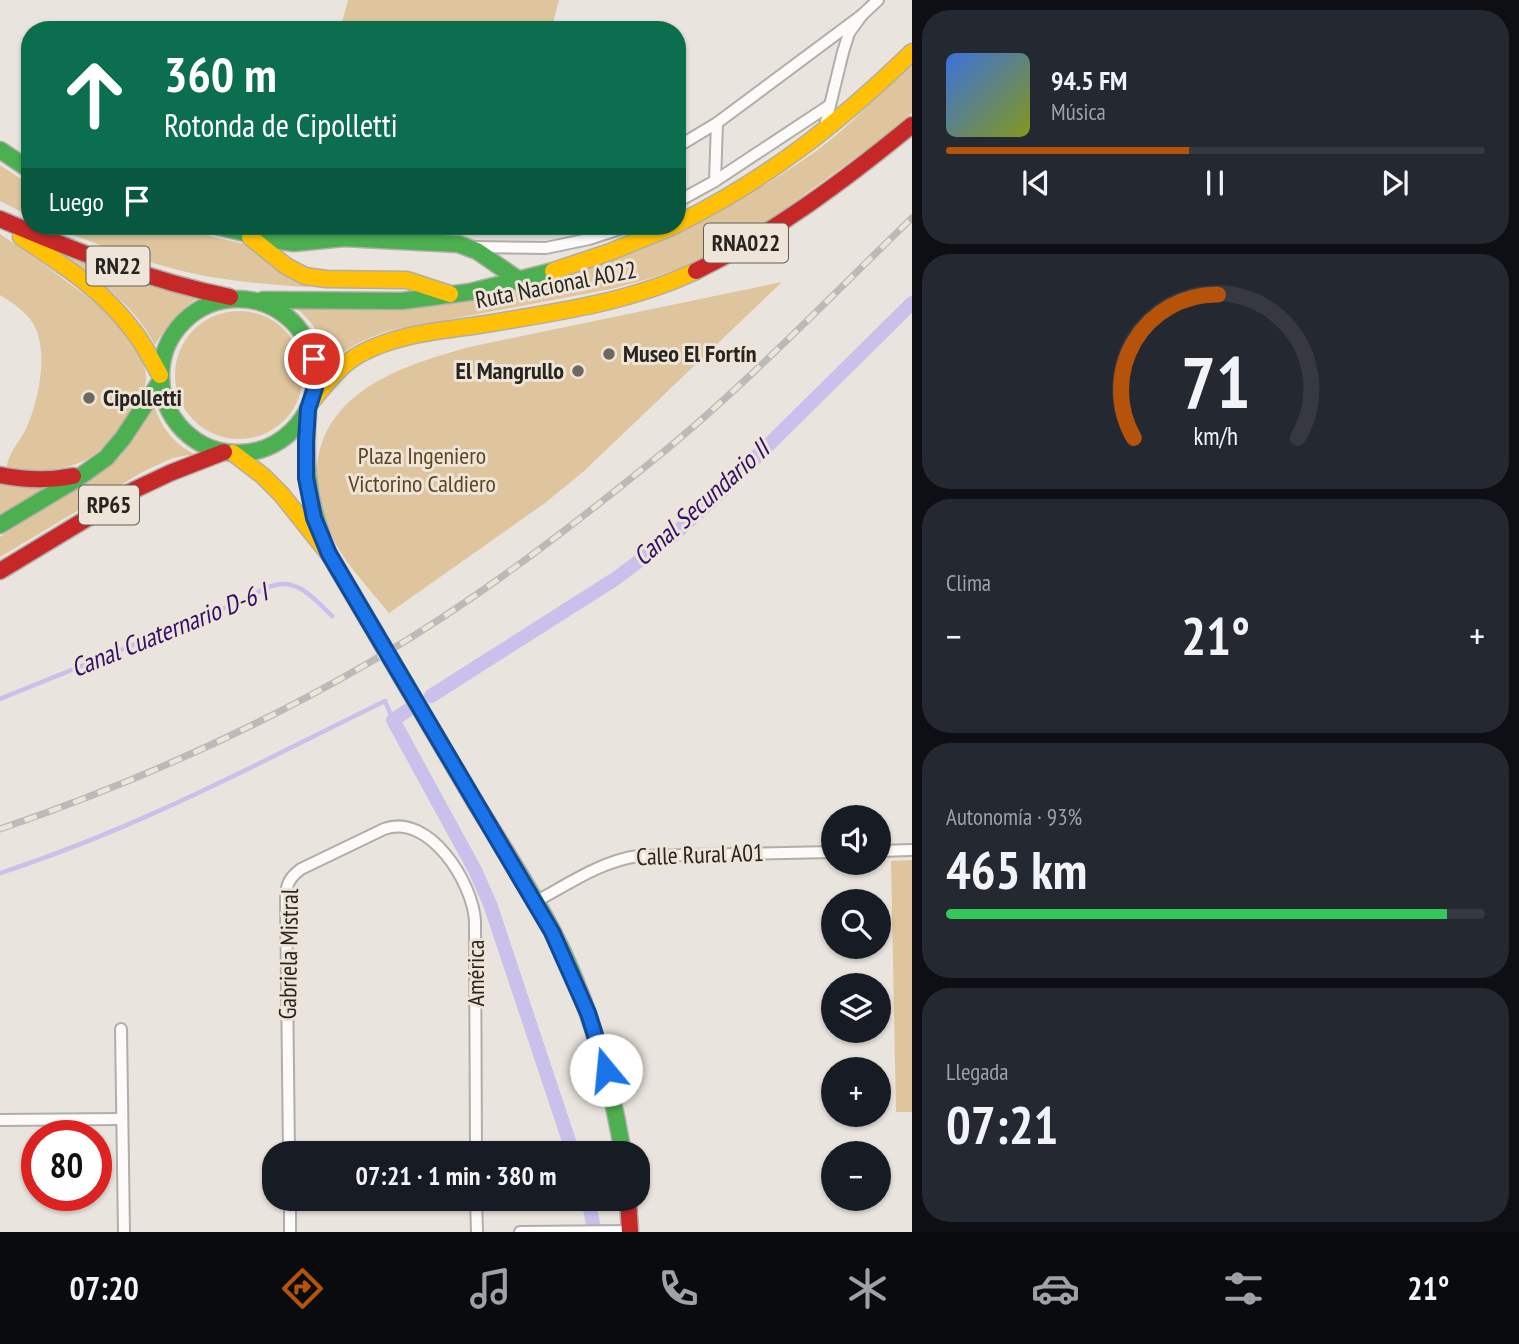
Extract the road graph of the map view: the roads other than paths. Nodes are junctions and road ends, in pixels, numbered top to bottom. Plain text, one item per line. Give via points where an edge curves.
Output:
1 (878, 0) edge
2 (862, 16) junction
3 (912, 52) edge
4 (830, 105) junction
5 (717, 123) junction
6 (912, 125) edge
7 (823, 133) junction
8 (686, 142) edge
9 (0, 150) edge
10 (21, 164) edge
11 (715, 181) junction
12 (686, 197) edge
13 (686, 219) edge
14 (0, 221) edge
15 (21, 229) edge
16 (37, 235) edge
17 (248, 235) edge
18 (254, 235) edge
19 (601, 235) edge
20 (652, 235) edge
21 (312, 241) junction
22 (469, 247) junction
23 (316, 279) junction
24 (519, 280) junction
25 (453, 294) junction
26 (248, 299) junction
27 (160, 378) junction
28 (310, 405) junction
29 (229, 452) junction
30 (96, 467) junction
31 (0, 475) edge
32 (0, 525) edge
33 (329, 554) junction
34 (0, 571) edge
35 (401, 827) joint
36 (891, 850) edge
37 (912, 850) edge
38 (821, 852) edge
39 (535, 902) junction
40 (121, 1029) dead end
41 (0, 1119) edge
42 (122, 1119) junction
43 (289, 1141) edge
44 (476, 1141) edge
45 (621, 1141) edge
46 (290, 1211) edge
47 (477, 1211) edge
48 (629, 1211) edge
49 (124, 1232) edge
50 (290, 1232) edge
51 (477, 1232) edge
52 (520, 1232) edge
53 (630, 1232) edge

1 - 2 street
2 - 4 street via 846,42
2 - 5 street
3 - 7 main road, Ruta Nacional A022 / RNA022
4 - 7 street
4 - 11 street
5 - 8 street
5 - 11 street
6 - 28 main road, Ruta Nacional A022 / RNA022 via 790,216 689,274 614,300 379,345 346,363
7 - 13 main road, Ruta Nacional A022 / RNA022 via 744,187
9 - 10 main road
11 - 12 street
14 - 15 main road, RN22
14 - 27 main road, RN22 via 104,296 143,343
16 - 26 main road, RN22 via 173,284
17 - 23 main road via 296,272
18 - 21 main road via 285,242
19 - 22 street via 546,248
20 - 24 main road, Ruta Nacional A022 / RNA022
21 - 22 main road via 344,238
21 - 23 main road via 303,266
22 - 24 main road
23 - 25 main road via 407,281
24 - 25 main road, Ruta Nacional A022 / RNA022
25 - 26 main road, Ruta Nacional A022 / RNA022 via 375,302
26 - 27 main road via 214,302 189,315 165,348
26 - 28 main road, RN22 via 282,312 306,339 316,373
27 - 29 main road, RN22 via 168,410 185,433 203,445
27 - 30 main road, RP65 via 123,438
28 - 29 main road via 280,441 253,452
28 - 33 main road via 305,454 308,493
29 - 33 main road via 281,494
29 - 34 main road, RP65 via 134,490
30 - 31 main road via 54,480
30 - 32 main road, RP65
33 - 39 main road
35 - 43 street, Gabriela Mistral via 384,829 301,869 287,886
35 - 44 street, América via 423,834 441,849 473,902
36 - 37 street
38 - 39 street, Calle Rural A01 via 623,858
39 - 45 main road via 588,1013
40 - 42 street
41 - 42 street
42 - 49 street
46 - 50 street
47 - 51 street
48 - 53 main road
52 - 53 street

